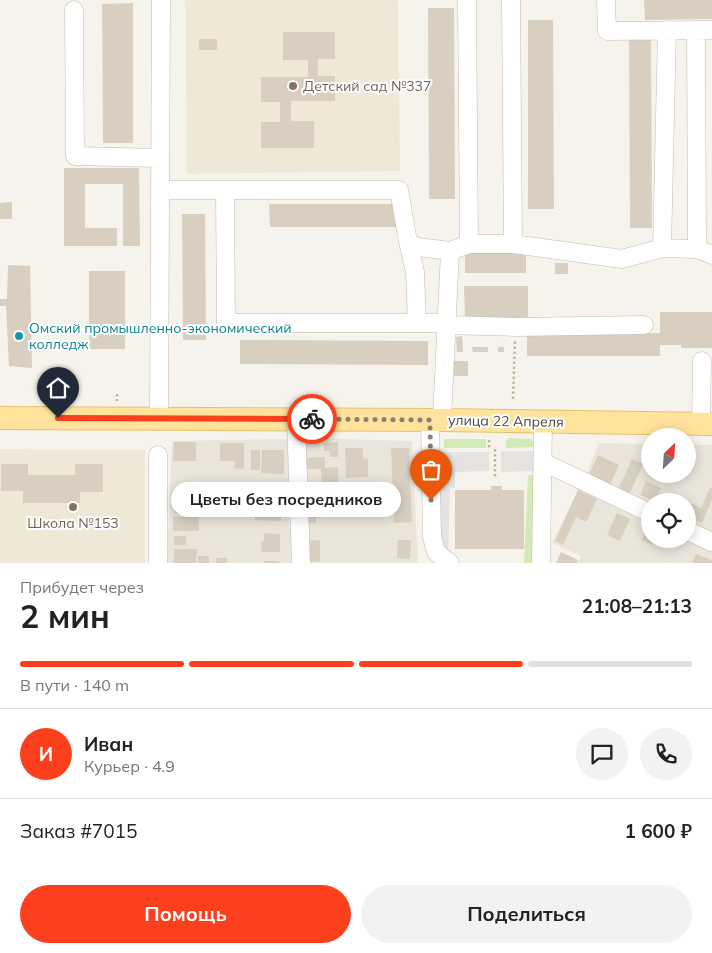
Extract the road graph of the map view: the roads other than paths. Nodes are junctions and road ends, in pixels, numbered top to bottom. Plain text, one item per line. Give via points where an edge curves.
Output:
1 (161, 0) edge
2 (467, 0) edge
3 (511, 0) edge
4 (606, 0) edge
5 (74, 10) dead end
6 (667, 30) junction
7 (704, 30) edge
8 (160, 158) junction
9 (160, 190) junction
10 (225, 190) junction
11 (408, 242) junction
12 (469, 244) junction
13 (513, 244) junction
14 (662, 248) junction
15 (450, 251) junction
16 (705, 252) edge
17 (417, 323) junction
18 (446, 324) junction
19 (644, 325) dead end
20 (702, 361) dead end
21 (0, 418) edge
22 (296, 419) junction
23 (159, 420) junction
24 (436, 420) junction
25 (543, 422) junction
26 (706, 424) edge
27 (158, 455) dead end
28 (543, 462) junction
29 (641, 509) edge
30 (696, 535) edge
31 (712, 542) edge
32 (158, 563) edge
33 (301, 563) edge
34 (450, 563) edge
35 (542, 563) edge

1 - 8 street
2 - 12 street
3 - 13 street
4 - 6 street via 607,30
5 - 8 street via 75,156
6 - 7 street
6 - 14 street
7 - 16 street
8 - 9 street
9 - 10 street
9 - 23 street
10 - 11 street via 399,190
10 - 17 street via 226,323
11 - 15 street via 418,247
11 - 17 street via 415,272
12 - 13 street
12 - 15 street
13 - 14 street via 622,259
14 - 16 street
15 - 18 street
17 - 18 street
18 - 19 street via 516,327
18 - 24 street
20 - 26 street
21 - 23 main road, улица 22 Апреля
22 - 23 main road, улица 22 Апреля
22 - 24 main road, улица 22 Апреля
22 - 33 street
24 - 25 main road, улица 22 Апреля
24 - 34 street via 432,537 436,552
25 - 26 main road, улица 22 Апреля
25 - 28 street
27 - 32 street
28 - 29 street
28 - 35 street
30 - 31 street

